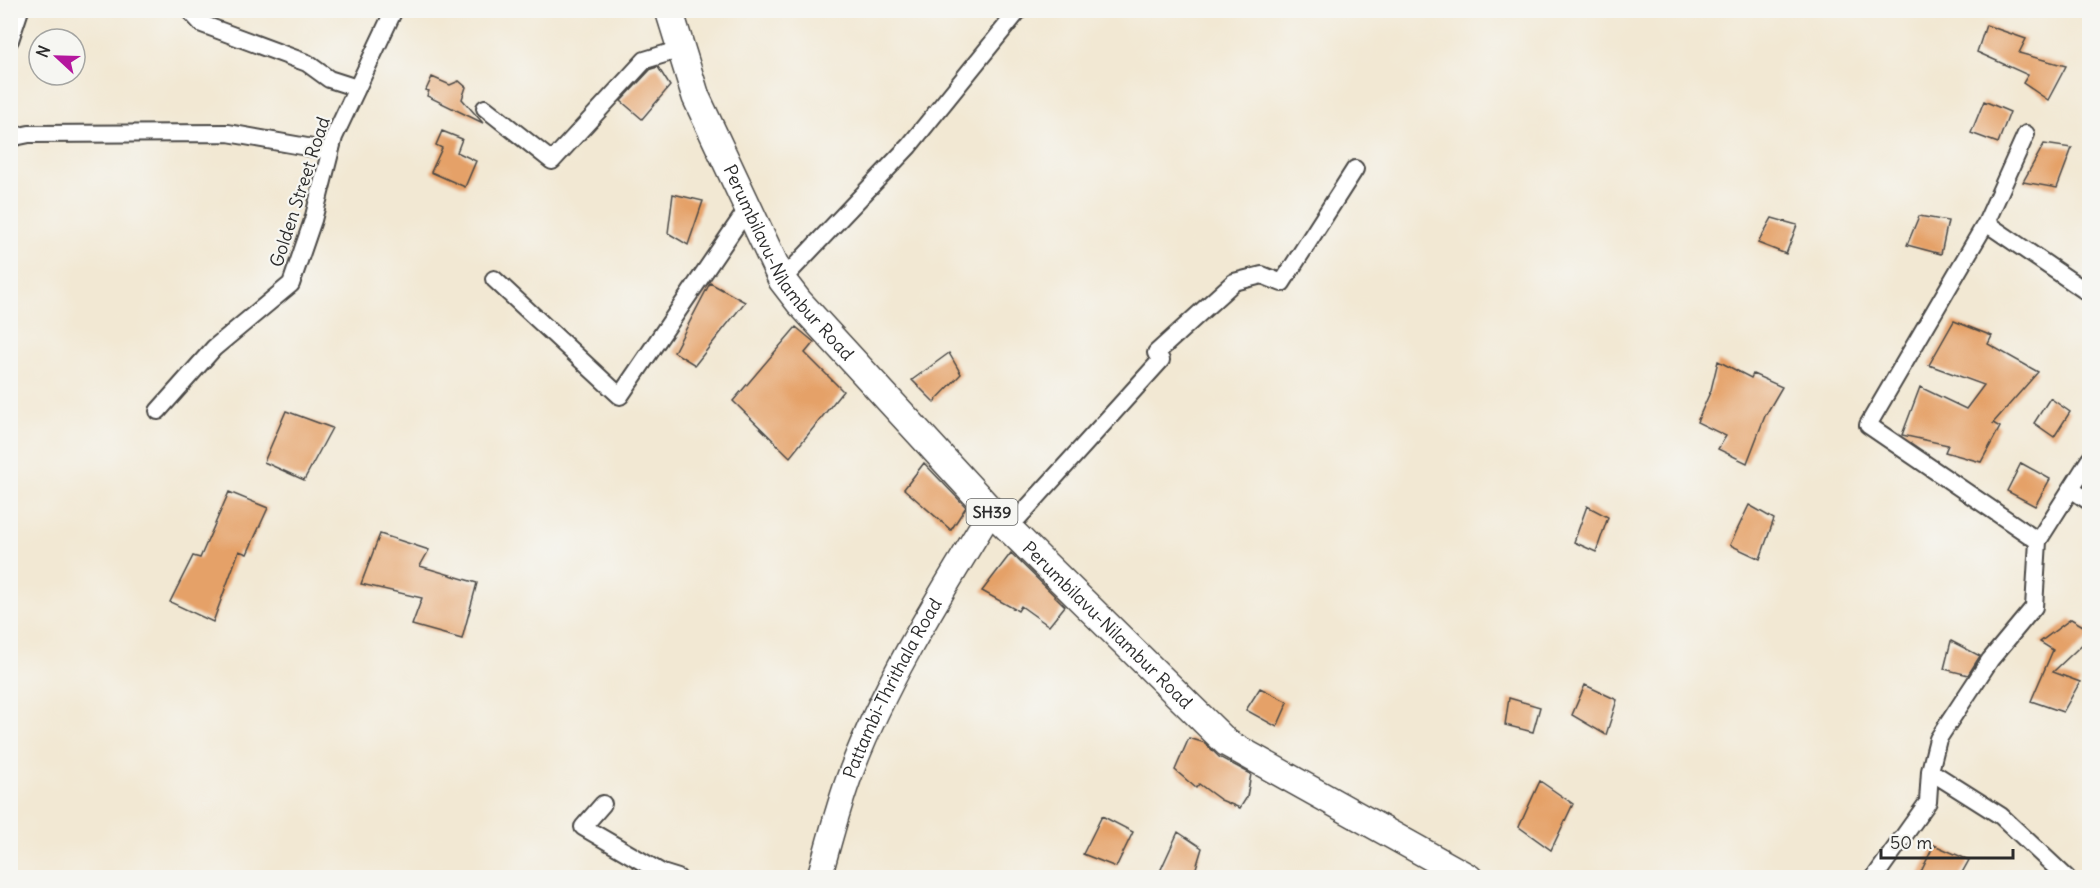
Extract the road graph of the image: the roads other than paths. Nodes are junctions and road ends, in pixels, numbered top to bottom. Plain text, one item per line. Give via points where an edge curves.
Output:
1 (20, 10) edge
2 (189, 10) edge
3 (394, 10) edge
4 (669, 10) edge
5 (1019, 10) edge
6 (10, 40) edge
7 (681, 48) junction
8 (357, 88) junction
9 (485, 108) dead end
10 (2026, 134) dead end
11 (10, 138) edge
12 (330, 152) junction
13 (1355, 169) dead end
14 (748, 208) junction
15 (1986, 223) junction
16 (494, 279) dead end
17 (782, 280) junction
18 (2090, 294) edge
19 (158, 411) dead end
20 (2090, 459) edge
21 (2071, 489) junction
22 (2090, 502) edge
23 (1000, 519) junction
24 (2038, 541) junction
25 (1930, 771) junction
26 (603, 804) dead end
27 (678, 878) edge
28 (819, 878) edge
29 (1469, 878) edge
30 (1874, 878) edge
31 (2067, 878) edge

1 - 6 street
2 - 8 street via 202,24 307,63 329,79
3 - 8 street, Golden Street Road
4 - 7 main road, Perumbilavu-Nilambur Road / SH39
5 - 17 street via 909,146
7 - 9 street via 645,60 552,161
7 - 14 main road, Perumbilavu-Nilambur Road / SH39 via 696,97
8 - 12 street, Golden Street Road
10 - 15 street
11 - 12 street via 29,134 228,134
12 - 19 street, Golden Street Road via 291,284 214,348
13 - 23 street via 1282,283 1262,274 1234,282 1156,353 1161,360
14 - 16 street via 620,396
14 - 17 main road, Perumbilavu-Nilambur Road / SH39
15 - 18 street
15 - 24 street via 1868,425
17 - 23 main road, Perumbilavu-Nilambur Road / SH39
20 - 21 street
21 - 22 street
21 - 24 street
23 - 28 main road, Pattambi-Thrithala Road via 920,627 879,708 851,773
23 - 29 main road, Perumbilavu-Nilambur Road / SH39 via 1227,743
24 - 25 street via 2034,607 1990,660 1938,739
25 - 30 street via 1928,802
25 - 31 street via 2001,816
26 - 27 street via 583,827 662,873

